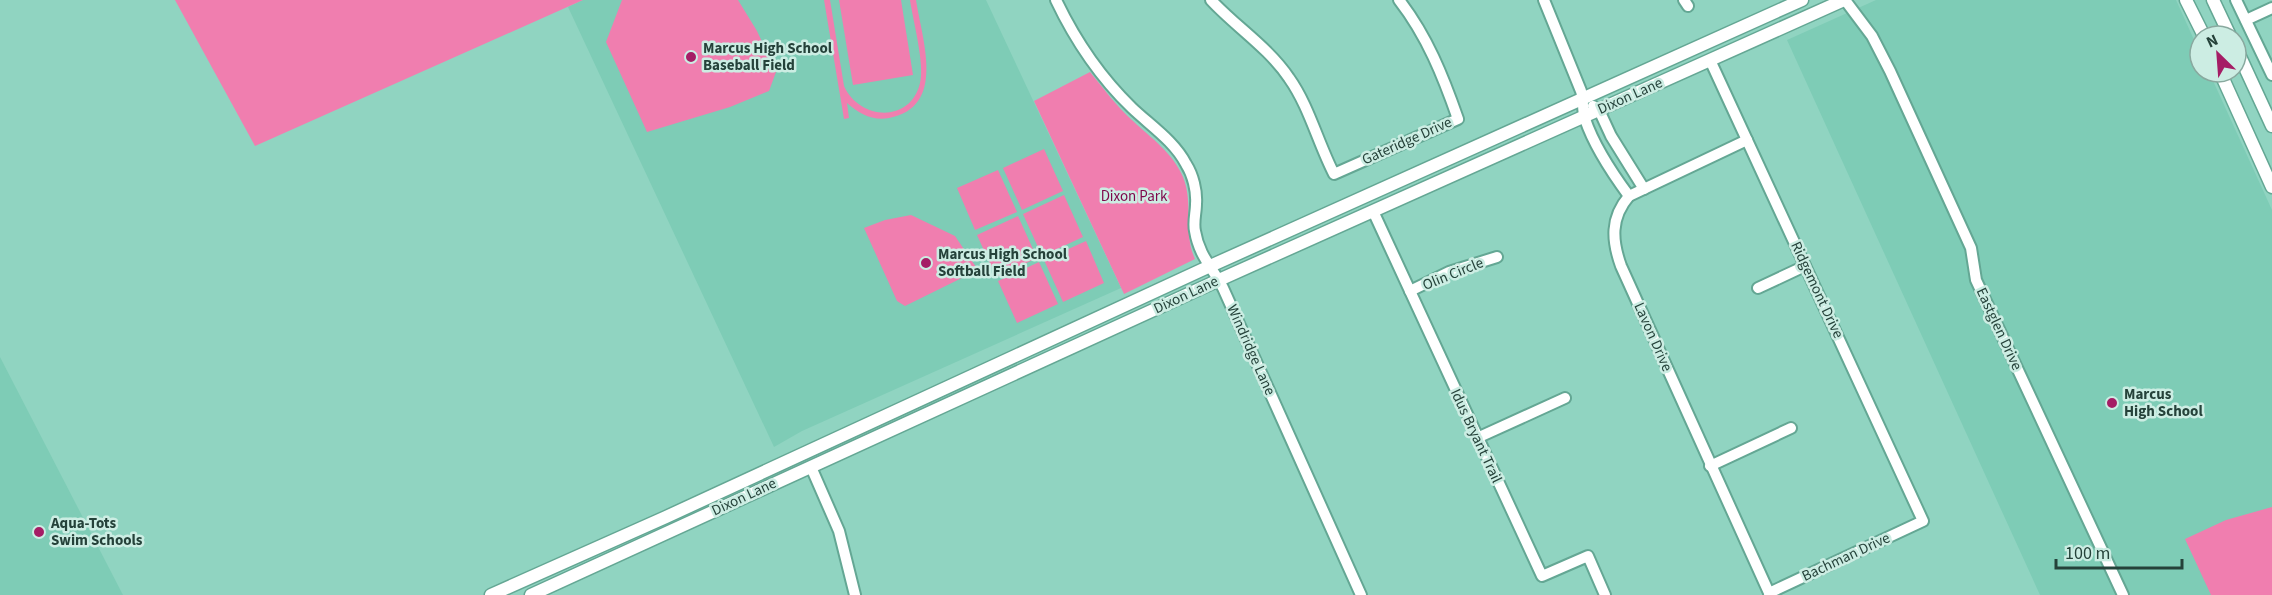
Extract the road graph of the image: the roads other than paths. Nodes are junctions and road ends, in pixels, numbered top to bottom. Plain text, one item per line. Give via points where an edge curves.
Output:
1 (1056, 0) edge
2 (1211, 0) edge
3 (1399, 0) edge
4 (1544, 0) edge
5 (1802, 0) edge
6 (1844, 0) edge
7 (2186, 0) edge
8 (2213, 0) edge
9 (2236, 0) edge
10 (2272, 8) edge
11 (2246, 20) junction
12 (2198, 24) edge
13 (2224, 24) edge
14 (1710, 60) junction
15 (2248, 74) edge
16 (2272, 75) edge
17 (2225, 84) edge
18 (1583, 99) junction
19 (1599, 110) junction
20 (1584, 117) junction
21 (2272, 126) edge
22 (1747, 140) junction
23 (2272, 187) edge
24 (1644, 189) junction
25 (1629, 196) junction
26 (1373, 211) junction
27 (1497, 257) dead end
28 (1805, 266) junction
29 (1208, 267) junction
30 (1219, 280) junction
31 (1758, 288) dead end
32 (1410, 291) junction
33 (1565, 398) dead end
34 (1791, 428) dead end
35 (1477, 438) junction
36 (1710, 466) junction
37 (811, 467) junction
38 (658, 520) junction
39 (1923, 521) joint
40 (664, 534) junction
41 (1770, 594) edge
42 (491, 595) edge
43 (531, 595) edge
44 (855, 595) edge
45 (1361, 595) edge
46 (1605, 595) edge
47 (2123, 595) edge

1 - 29 street, Windridge Lane via 1066,22 1107,81 1186,163 1197,201 1194,229
2 - 3 street, Gateridge Drive via 1260,44 1291,80 1334,174 1458,119 1433,53
4 - 18 street
5 - 18 main road, Dixon Lane
6 - 14 main road, Dixon Lane
6 - 47 street, Eastglen Drive via 1872,36 1894,82 1971,248 1974,274 1981,290
7 - 12 main road
8 - 13 main road
9 - 11 street
10 - 11 street
11 - 16 street
14 - 19 main road, Dixon Lane
14 - 22 street, Ridgemont Drive
15 - 21 main road
17 - 23 main road
18 - 19 street
18 - 20 street
18 - 29 main road, Dixon Lane
19 - 20 main road, Dixon Lane
19 - 24 street
20 - 25 street
20 - 26 main road, Dixon Lane
22 - 24 street
22 - 28 street, Ridgemont Drive
24 - 25 street
25 - 36 street, Lavon Drive via 1619,209 1613,229 1616,253
26 - 30 main road, Dixon Lane
26 - 32 street, Idus Bryant Trail
27 - 32 street, Olin Circle via 1449,272
28 - 31 street
28 - 39 street, Ridgemont Drive
29 - 30 street, Windridge Lane
29 - 38 main road, Dixon Lane
30 - 37 main road, Dixon Lane
30 - 45 street, Windridge Lane
32 - 35 street, Idus Bryant Trail
33 - 35 street
34 - 36 street
35 - 46 street, Idus Bryant Trail via 1542,576 1588,556
36 - 41 street, Lavon Drive
37 - 40 main road, Dixon Lane
37 - 44 street via 839,531
38 - 40 main road
38 - 42 main road, Dixon Lane
39 - 41 street, Bachman Drive
40 - 43 main road, Dixon Lane

